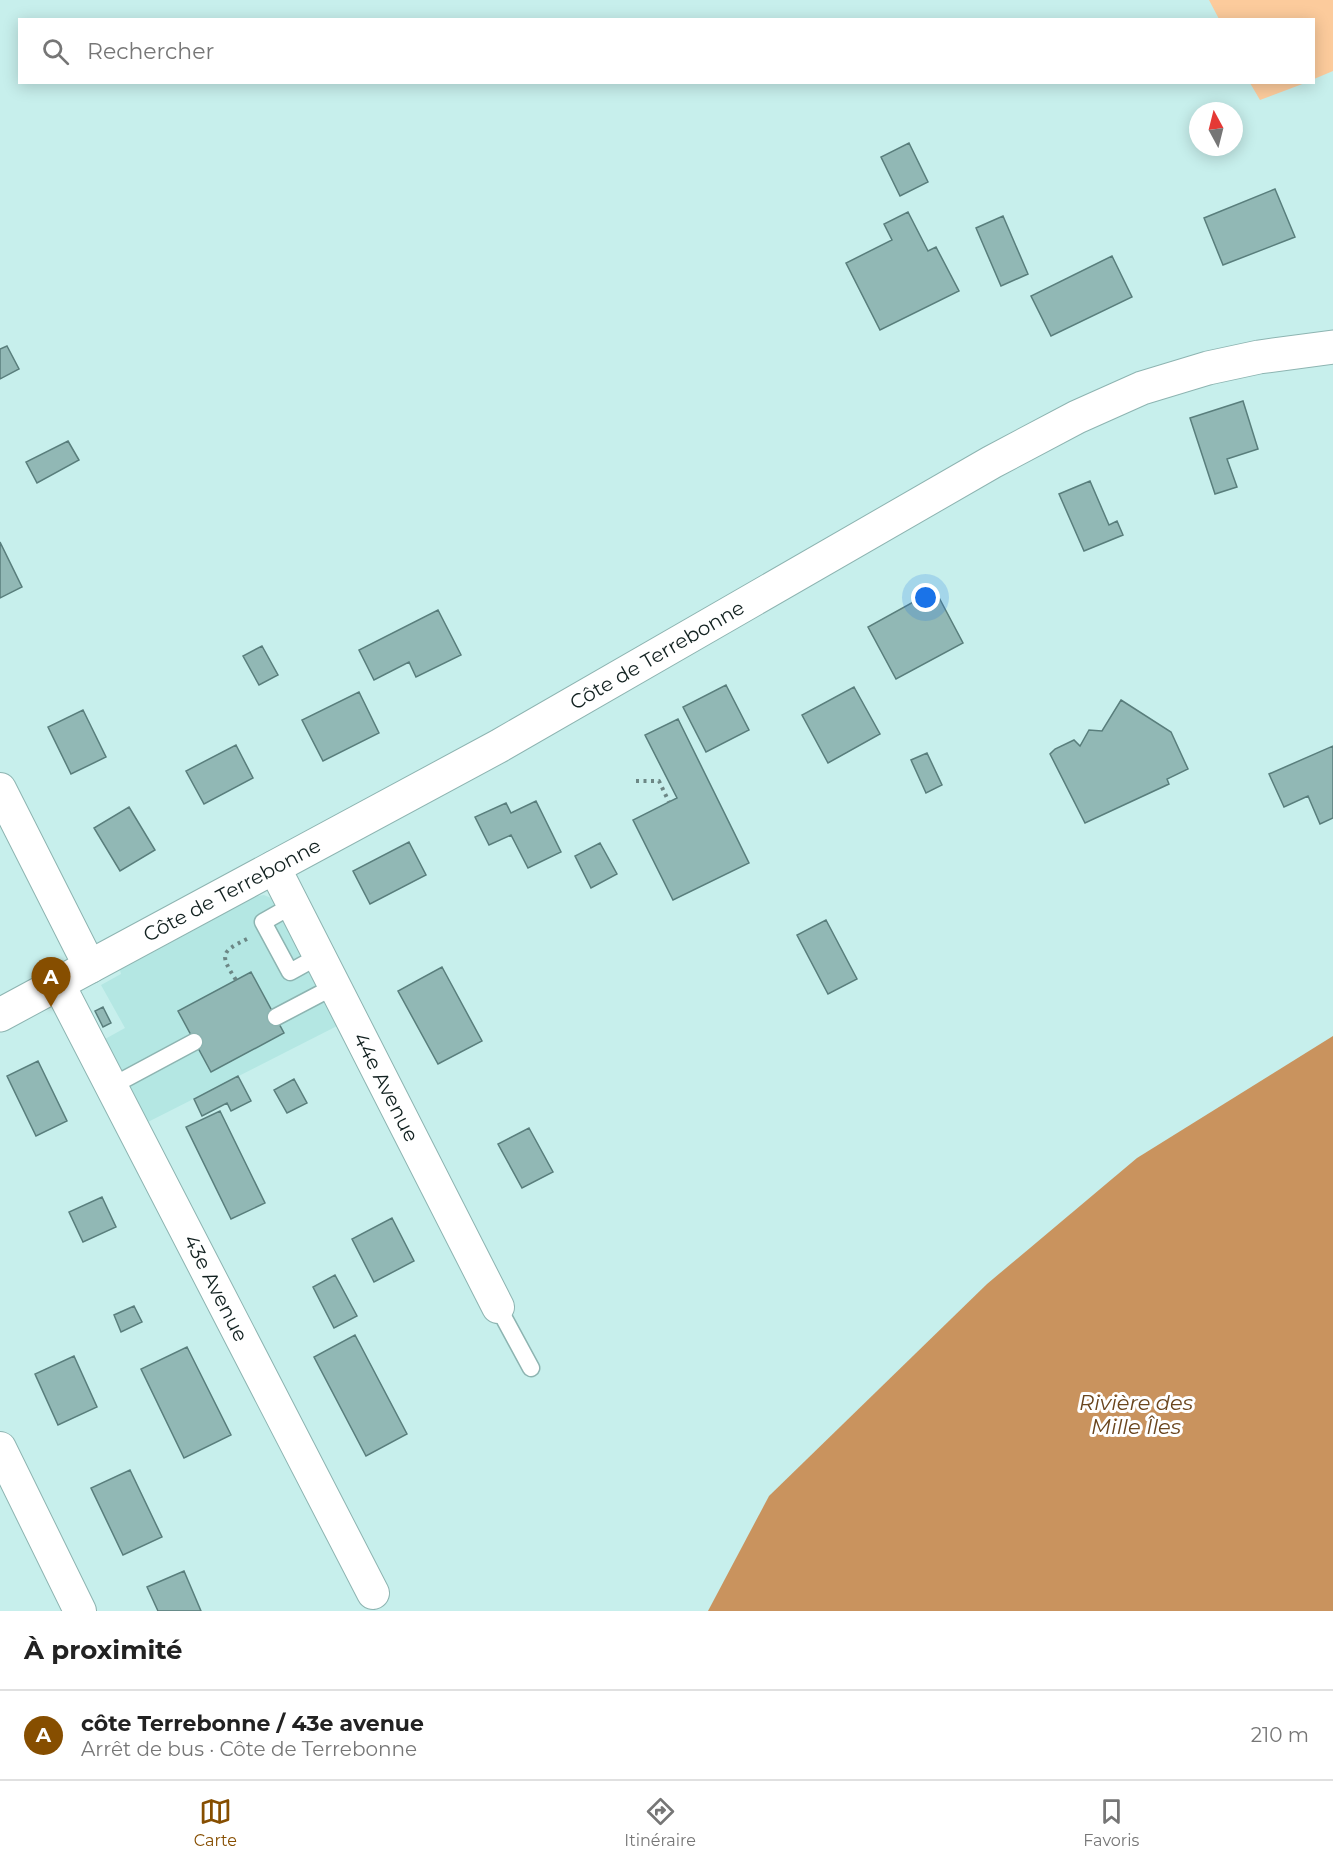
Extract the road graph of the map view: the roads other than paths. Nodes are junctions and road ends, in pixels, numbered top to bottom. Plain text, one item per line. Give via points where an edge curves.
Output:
1 (1333, 347) edge
2 (0, 789) edge
3 (274, 867) junction
4 (90, 967) junction
5 (58, 983) junction
6 (335, 986) junction
7 (0, 1015) edge
8 (276, 1017) dead end
9 (194, 1042) dead end
10 (112, 1086) junction
11 (498, 1307) joint
12 (531, 1368) dead end
13 (0, 1448) edge
14 (373, 1593) dead end
15 (80, 1611) edge

1 - 3 main road, Côte de Terrebonne via 1208,368 1142,388 1077,417 499,746
2 - 4 street
3 - 4 main road, Côte de Terrebonne
3 - 6 street, 44e Avenue
4 - 5 main road, Côte de Terrebonne
5 - 7 main road, Côte de Terrebonne
5 - 10 street, 43e Avenue
6 - 8 lane
6 - 11 street, 44e Avenue
9 - 10 lane
10 - 14 street, 43e Avenue
11 - 12 lane
13 - 15 street

